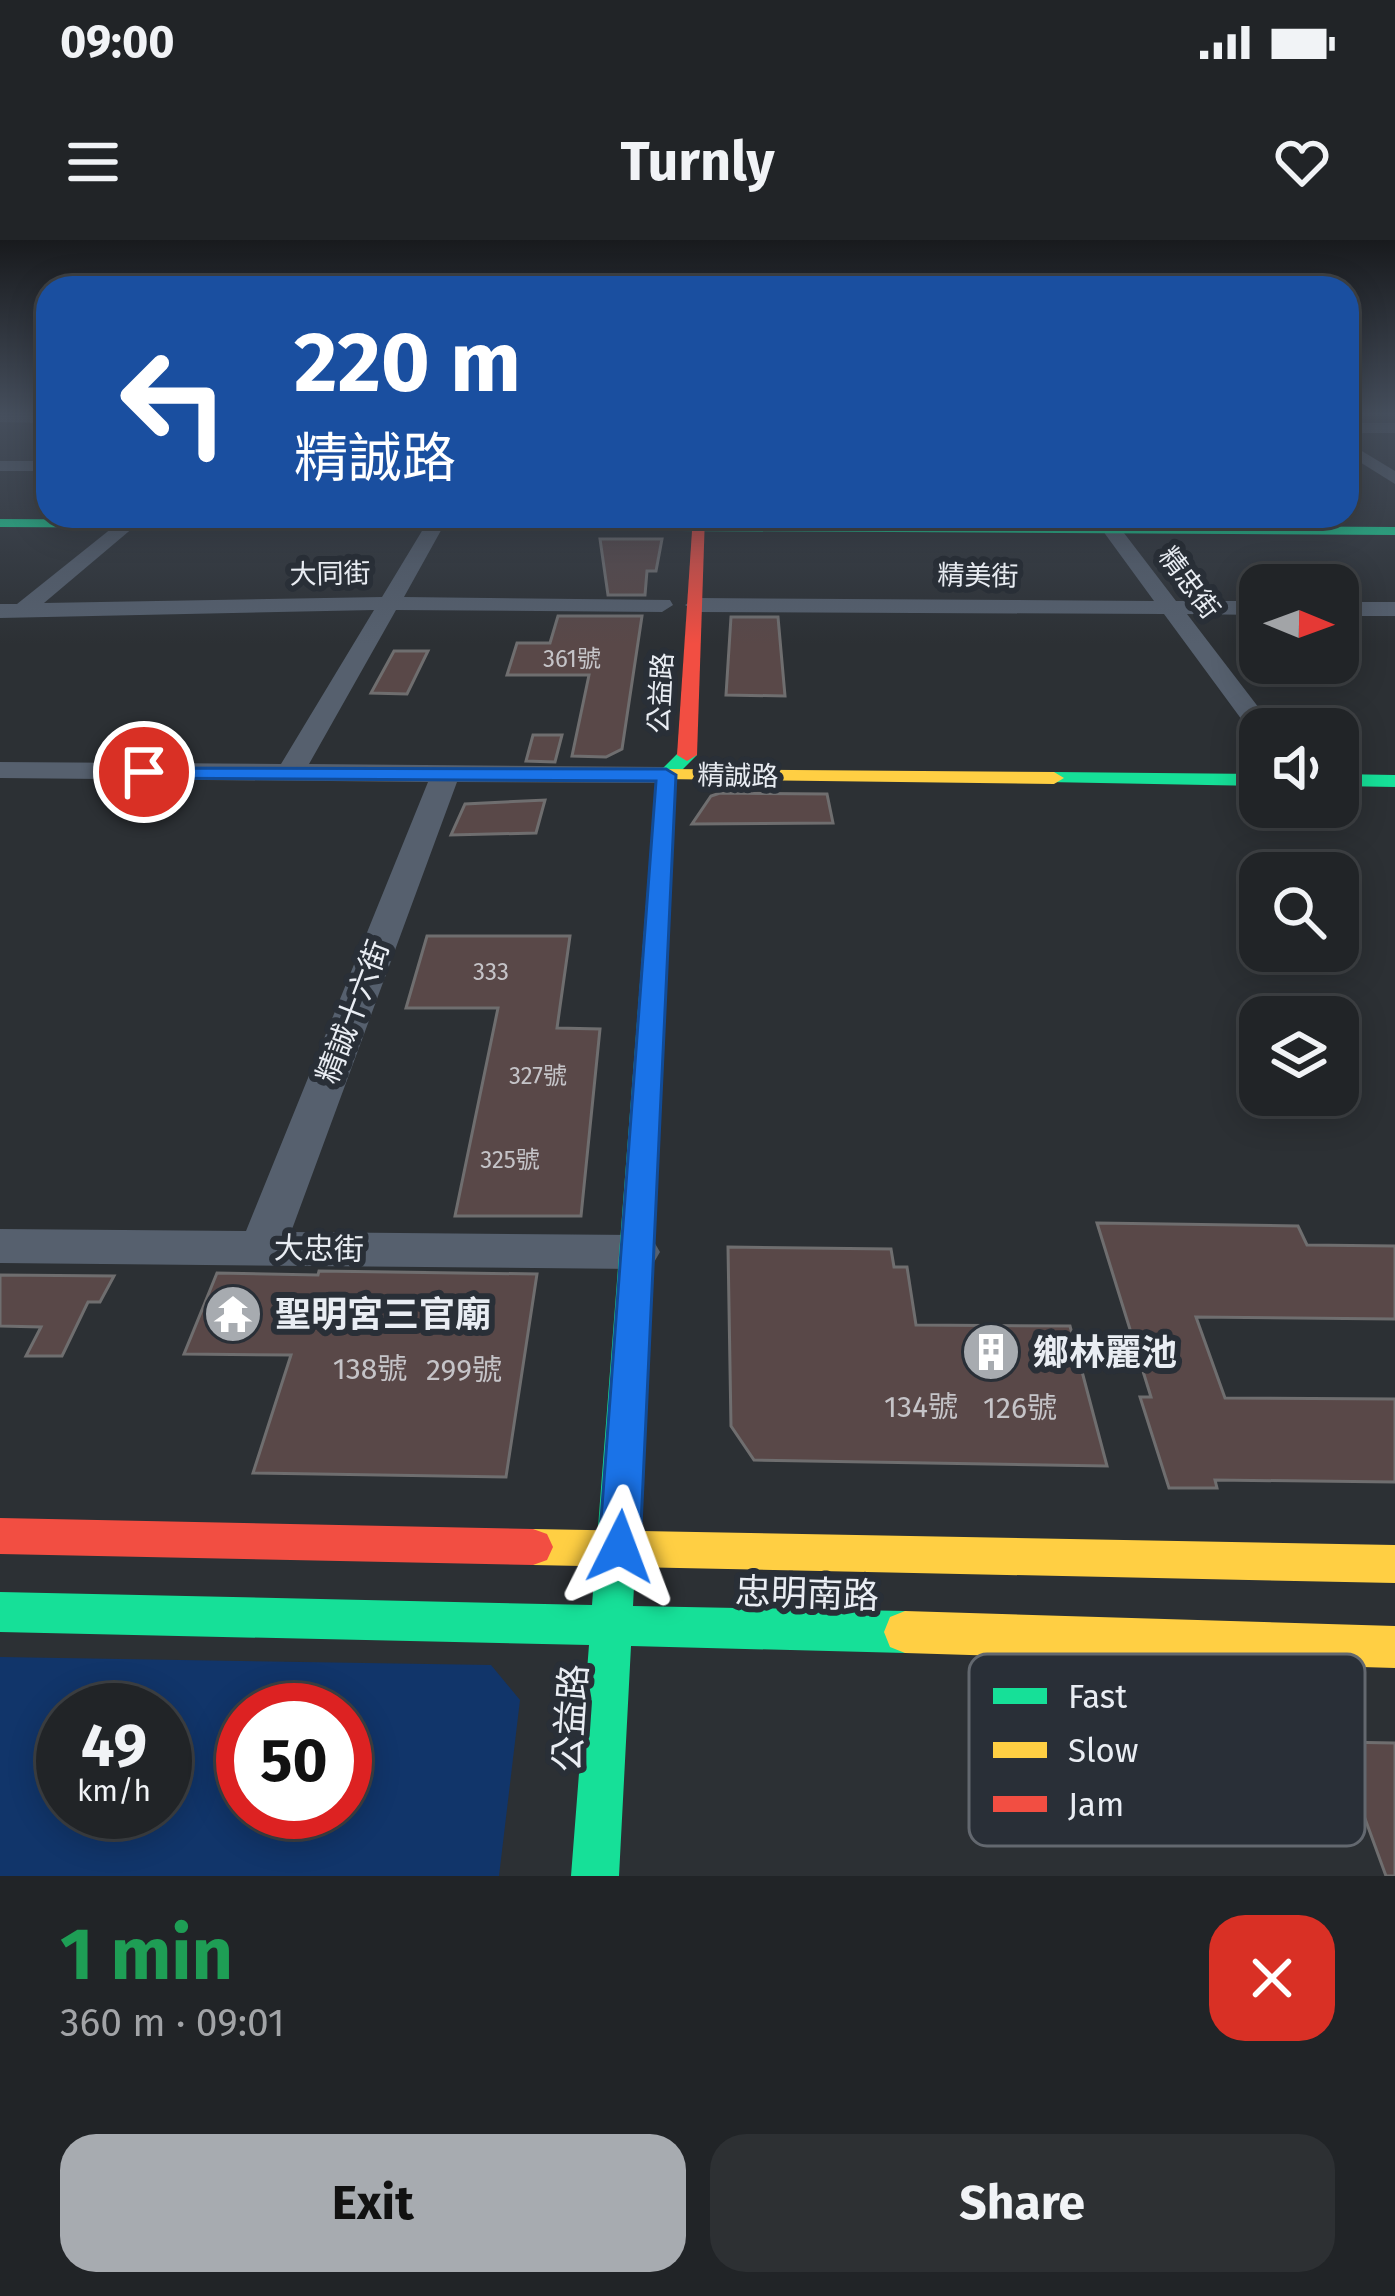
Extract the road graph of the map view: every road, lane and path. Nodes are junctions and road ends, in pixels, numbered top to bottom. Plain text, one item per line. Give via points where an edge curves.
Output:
1 (36, 522) edge
2 (0, 523) edge
3 (122, 528) edge
4 (434, 528) edge
5 (618, 528) edge
6 (699, 528) edge
7 (1111, 528) edge
8 (1287, 528) edge
9 (669, 530) edge
10 (1395, 531) edge
11 (389, 603) junction
12 (696, 605) junction
13 (662, 606) joint
14 (1168, 608) junction
15 (1239, 608) edge
16 (1359, 608) edge
17 (1395, 609) edge
18 (11, 611) edge
19 (0, 628) edge
20 (1246, 708) edge
21 (657, 765) junction
22 (11, 770) edge
23 (290, 774) junction
24 (445, 775) junction
25 (1239, 779) edge
26 (1359, 780) edge
27 (1395, 781) edge
28 (0, 793) edge
29 (0, 1246) edge
30 (262, 1248) junction
31 (638, 1252) junction
32 (0, 1536) edge
33 (620, 1547) junction
34 (1395, 1564) edge
35 (0, 1612) edge
36 (612, 1624) junction
37 (1395, 1647) edge
38 (596, 1876) edge

1 - 2 main road
3 - 18 street
4 - 11 street
5 - 9 main road
6 - 12 main road, 公益路
7 - 14 street, 精忠街
8 - 10 main road
11 - 13 street, 大同街
11 - 18 street, 大同街
11 - 23 street
12 - 13 main road
12 - 14 street, 精美街
12 - 21 main road, 公益路 via 688,754
14 - 15 street, 精美街
14 - 20 street, 精忠街
16 - 17 street
18 - 19 street
21 - 24 street, 精誠路
21 - 25 main road, 精誠路
21 - 31 main road, 公益路
22 - 23 street, 精誠路
22 - 28 street
23 - 24 street, 精誠路
24 - 30 street, 精誠十六街
26 - 27 main road
29 - 30 street, 大忠街
30 - 31 street, 大忠街
31 - 33 main road, 公益路
32 - 33 main road, 忠明南路
33 - 34 main road, 忠明南路
33 - 36 main road, 公益路
35 - 36 main road, 忠明南路
36 - 37 main road, 忠明南路
36 - 38 main road, 公益路

